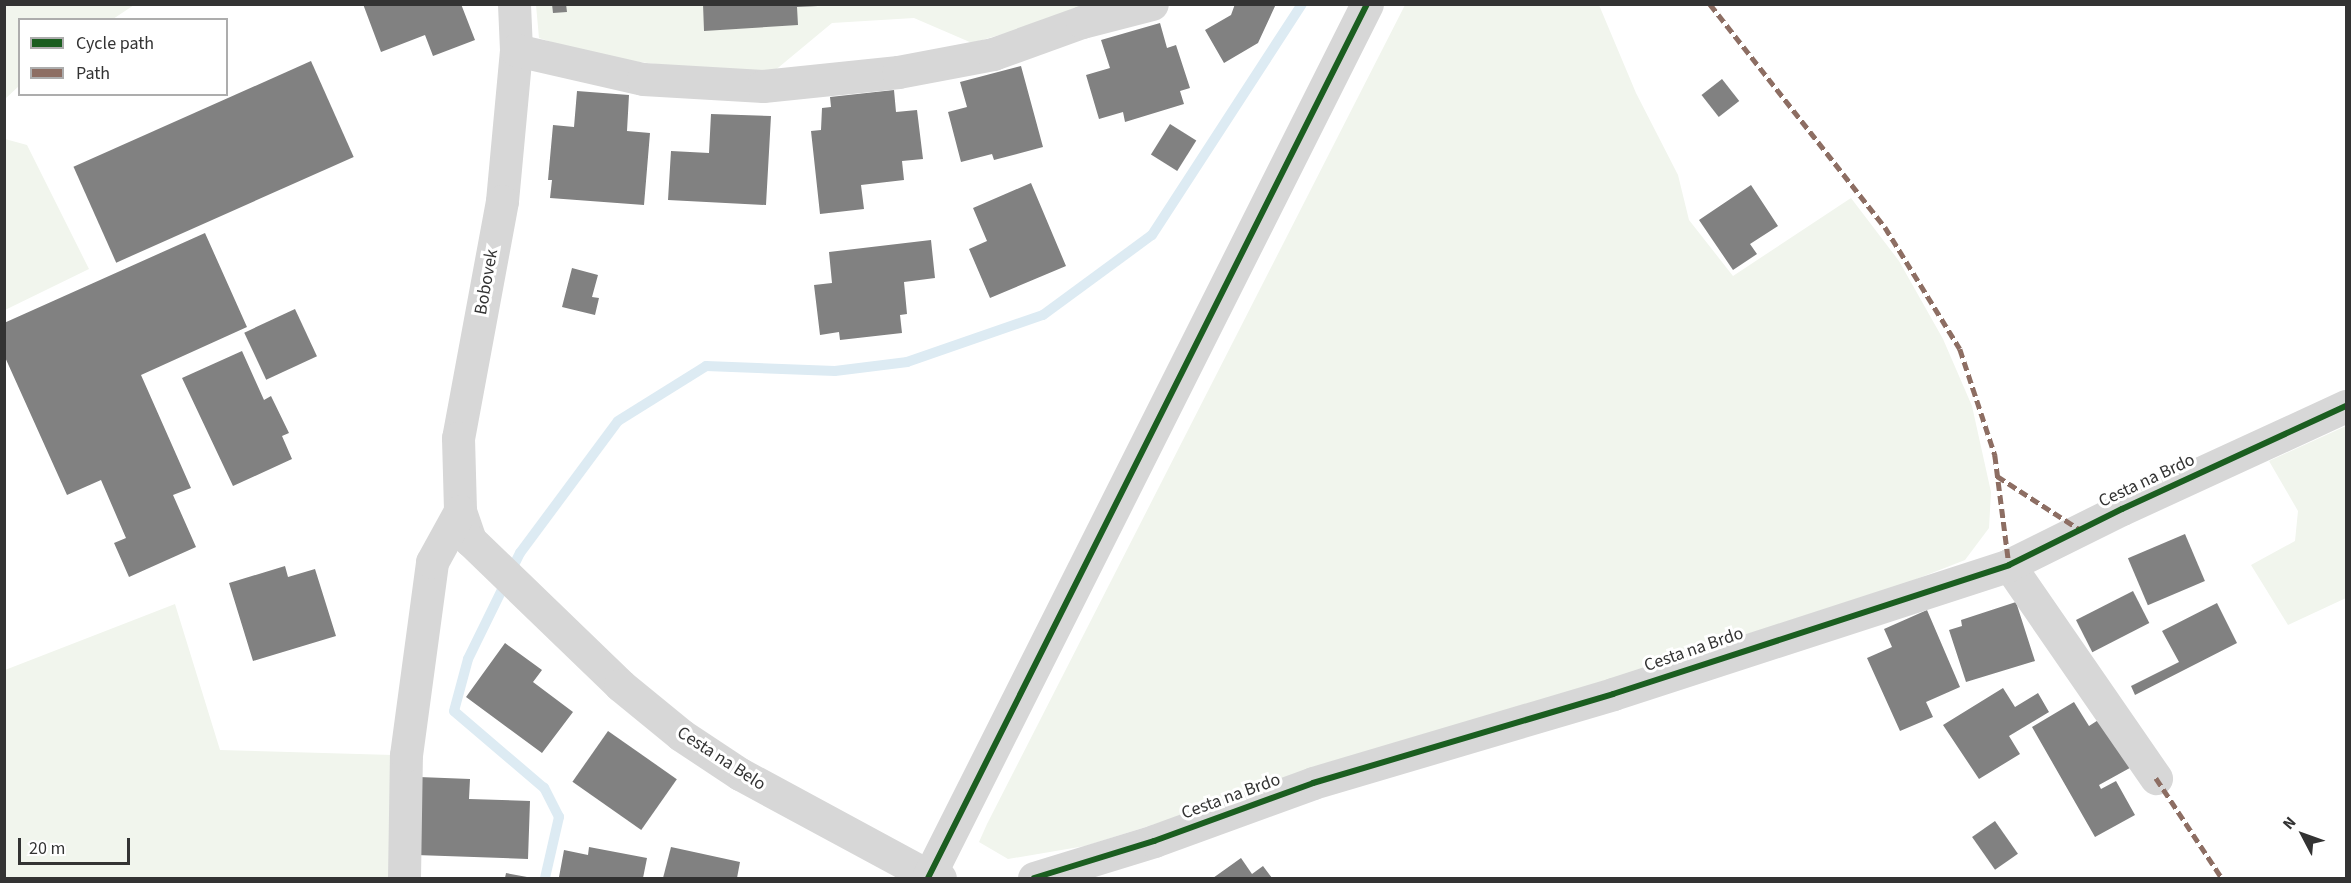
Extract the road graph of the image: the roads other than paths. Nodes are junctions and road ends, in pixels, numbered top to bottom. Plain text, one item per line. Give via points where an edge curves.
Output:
1 (514, 4) edge
2 (1152, 4) edge
3 (1367, 4) edge
4 (516, 50) junction
5 (2346, 406) edge
6 (460, 511) junction
7 (481, 552) joint
8 (2009, 565) junction
9 (2156, 778) dead end
10 (933, 878) edge
11 (404, 879) edge
12 (1034, 879) edge

1 - 4 street, Bobovek
2 - 4 street via 1082,22 993,54 897,72 763,86 643,79
3 - 10 street
4 - 6 street, Bobovek via 502,201 458,438
5 - 8 street, Cesta na Brdo
6 - 7 street, Bobovek via 470,540
6 - 11 street via 432,562 405,755
7 - 10 street, Cesta na Belo via 620,685 681,735 740,774
8 - 9 street
8 - 12 street, Cesta na Brdo via 1613,694 1313,783 1154,841

